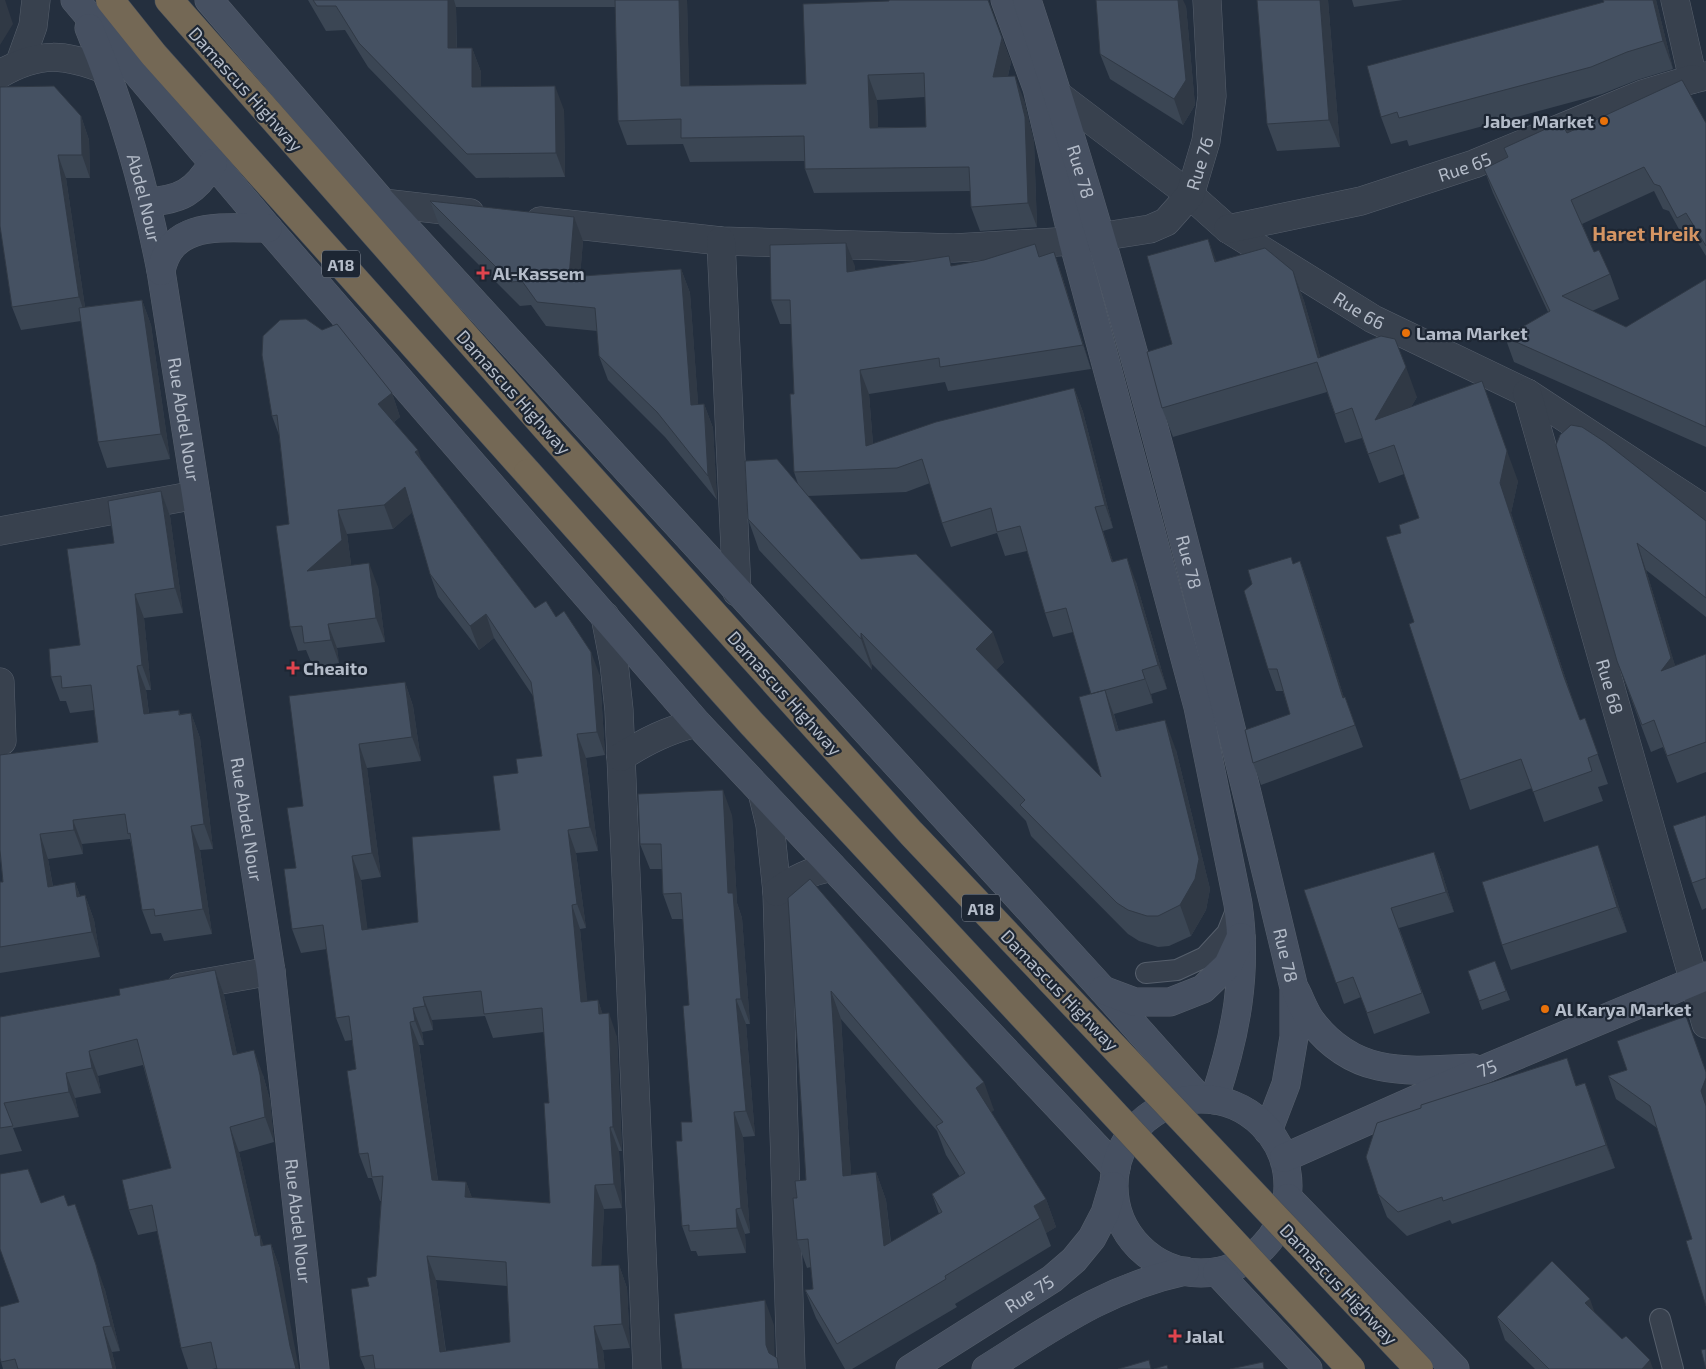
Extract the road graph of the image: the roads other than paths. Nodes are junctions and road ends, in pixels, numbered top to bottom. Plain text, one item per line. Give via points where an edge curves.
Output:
1 (36, 0) edge
2 (110, 0) edge
3 (169, 0) edge
4 (209, 0) edge
5 (1005, 0) edge
6 (1027, 0) edge
7 (1207, 0) edge
8 (1675, 0) edge
9 (77, 3) edge
10 (10, 68) edge
11 (106, 70) junction
12 (1699, 78) edge
13 (1058, 95) junction
14 (213, 163) junction
15 (1190, 195) junction
16 (147, 202) junction
17 (383, 203) junction
18 (268, 228) junction
19 (1228, 229) junction
20 (1100, 237) junction
21 (1074, 240) junction
22 (721, 241) junction
23 (161, 271) junction
24 (1528, 393) junction
25 (196, 495) junction
26 (1172, 499) junction
27 (1145, 507) junction
28 (1706, 510) edge
29 (0, 531) edge
30 (737, 592) junction
31 (605, 616) junction
32 (0, 682) edge
33 (1225, 699) junction
34 (1198, 707) junction
35 (697, 722) junction
36 (2, 741) dead end
37 (621, 757) junction
38 (762, 792) junction
39 (832, 866) junction
40 (776, 892) junction
41 (1238, 904) junction
42 (1242, 934) junction
43 (271, 971) junction
44 (1146, 973) dead end
45 (1700, 978) edge
46 (1294, 988) junction
47 (1102, 989) junction
48 (155, 992) edge
49 (1706, 1024) edge
50 (1490, 1067) junction
51 (1207, 1099) junction
52 (1268, 1130) junction
53 (1284, 1158) junction
54 (1115, 1177) junction
55 (1288, 1198) junction
56 (1185, 1271) junction
57 (1217, 1272) junction
58 (1052, 1279) junction
59 (1075, 1313) junction
60 (1660, 1319) dead end
61 (315, 1369) edge
62 (647, 1369) edge
63 (791, 1369) edge
64 (910, 1369) edge
65 (986, 1369) edge
66 (1308, 1369) edge
67 (1351, 1369) edge
68 (1419, 1369) edge
69 (1455, 1369) edge
70 (1673, 1369) edge

1 - 10 street via 33,26
2 - 67 highway, A18, bridge via 154,55 752,724
3 - 68 highway, Damascus Highway / A18, bridge via 554,437 910,833
4 - 17 street
5 - 21 street via 1037,88
6 - 13 street, Rue 78
7 - 15 street, Rue 76 via 1212,96 1206,141
8 - 12 street
9 - 11 street, Abdel Nour
9 - 14 street
10 - 11 street via 49,57 79,59
11 - 16 street, Abdel Nour
12 - 19 street, Rue 65 via 1643,94 1474,164 1371,198
13 - 15 street, Rue 66
13 - 20 street, Rue 78
14 - 16 street via 202,180 187,193 168,201
14 - 18 street
15 - 19 street, Rue 66
15 - 20 street, Rue 76 via 1166,222 1150,229
16 - 23 street, Abdel Nour
17 - 22 street, Rue 76
17 - 30 street
18 - 23 street, Abdel Nour via 216,227 194,233 167,252
18 - 31 street
19 - 24 street, Rue 66 via 1373,319
20 - 21 street, Rue 76
20 - 26 street, Rue 78
21 - 22 street, Rue 76 via 954,248
21 - 27 street
22 - 30 street
23 - 25 street, Rue Abdel Nour
24 - 28 street, Rue 66
24 - 45 street, Rue 68
25 - 29 street
25 - 43 street, Rue Abdel Nour
26 - 27 street
26 - 33 street, Rue 78
27 - 34 street
30 - 47 street
31 - 35 street
31 - 37 street via 615,672
32 - 36 street
33 - 34 street
33 - 46 street, Rue 78
34 - 41 street
35 - 37 street via 669,730
35 - 38 street
37 - 62 street
38 - 39 street
38 - 40 street via 771,833
39 - 40 street via 794,879
39 - 54 street
40 - 63 street
41 - 42 street
41 - 44 lane via 1227,933 1205,957 1177,970
42 - 47 street via 1228,965 1202,989 1178,999 1135,1002
42 - 51 street via 1237,1018 1228,1059
43 - 48 street
43 - 61 street, Rue Abdel Nour
45 - 49 street, Rue 68
45 - 50 street, 75
46 - 50 street via 1311,1021 1336,1048 1369,1065 1405,1072
46 - 52 street, Rue 78 via 1294,1037 1286,1084
47 - 51 street
50 - 53 street, 75
51 - 52 street via 1244,1110
51 - 54 street via 1182,1100 1152,1114 1129,1138
52 - 53 street
53 - 55 street
54 - 56 street via 1121,1219 1140,1248 1153,1258
54 - 58 street, Rue 75 via 1105,1213 1092,1238
55 - 57 street via 1275,1232 1264,1246 1235,1267
55 - 69 street
56 - 57 street
56 - 59 street via 1128,1287
57 - 66 street
58 - 59 street via 1067,1284 1075,1298
58 - 64 street, Rue 75
59 - 65 street
60 - 70 lane

